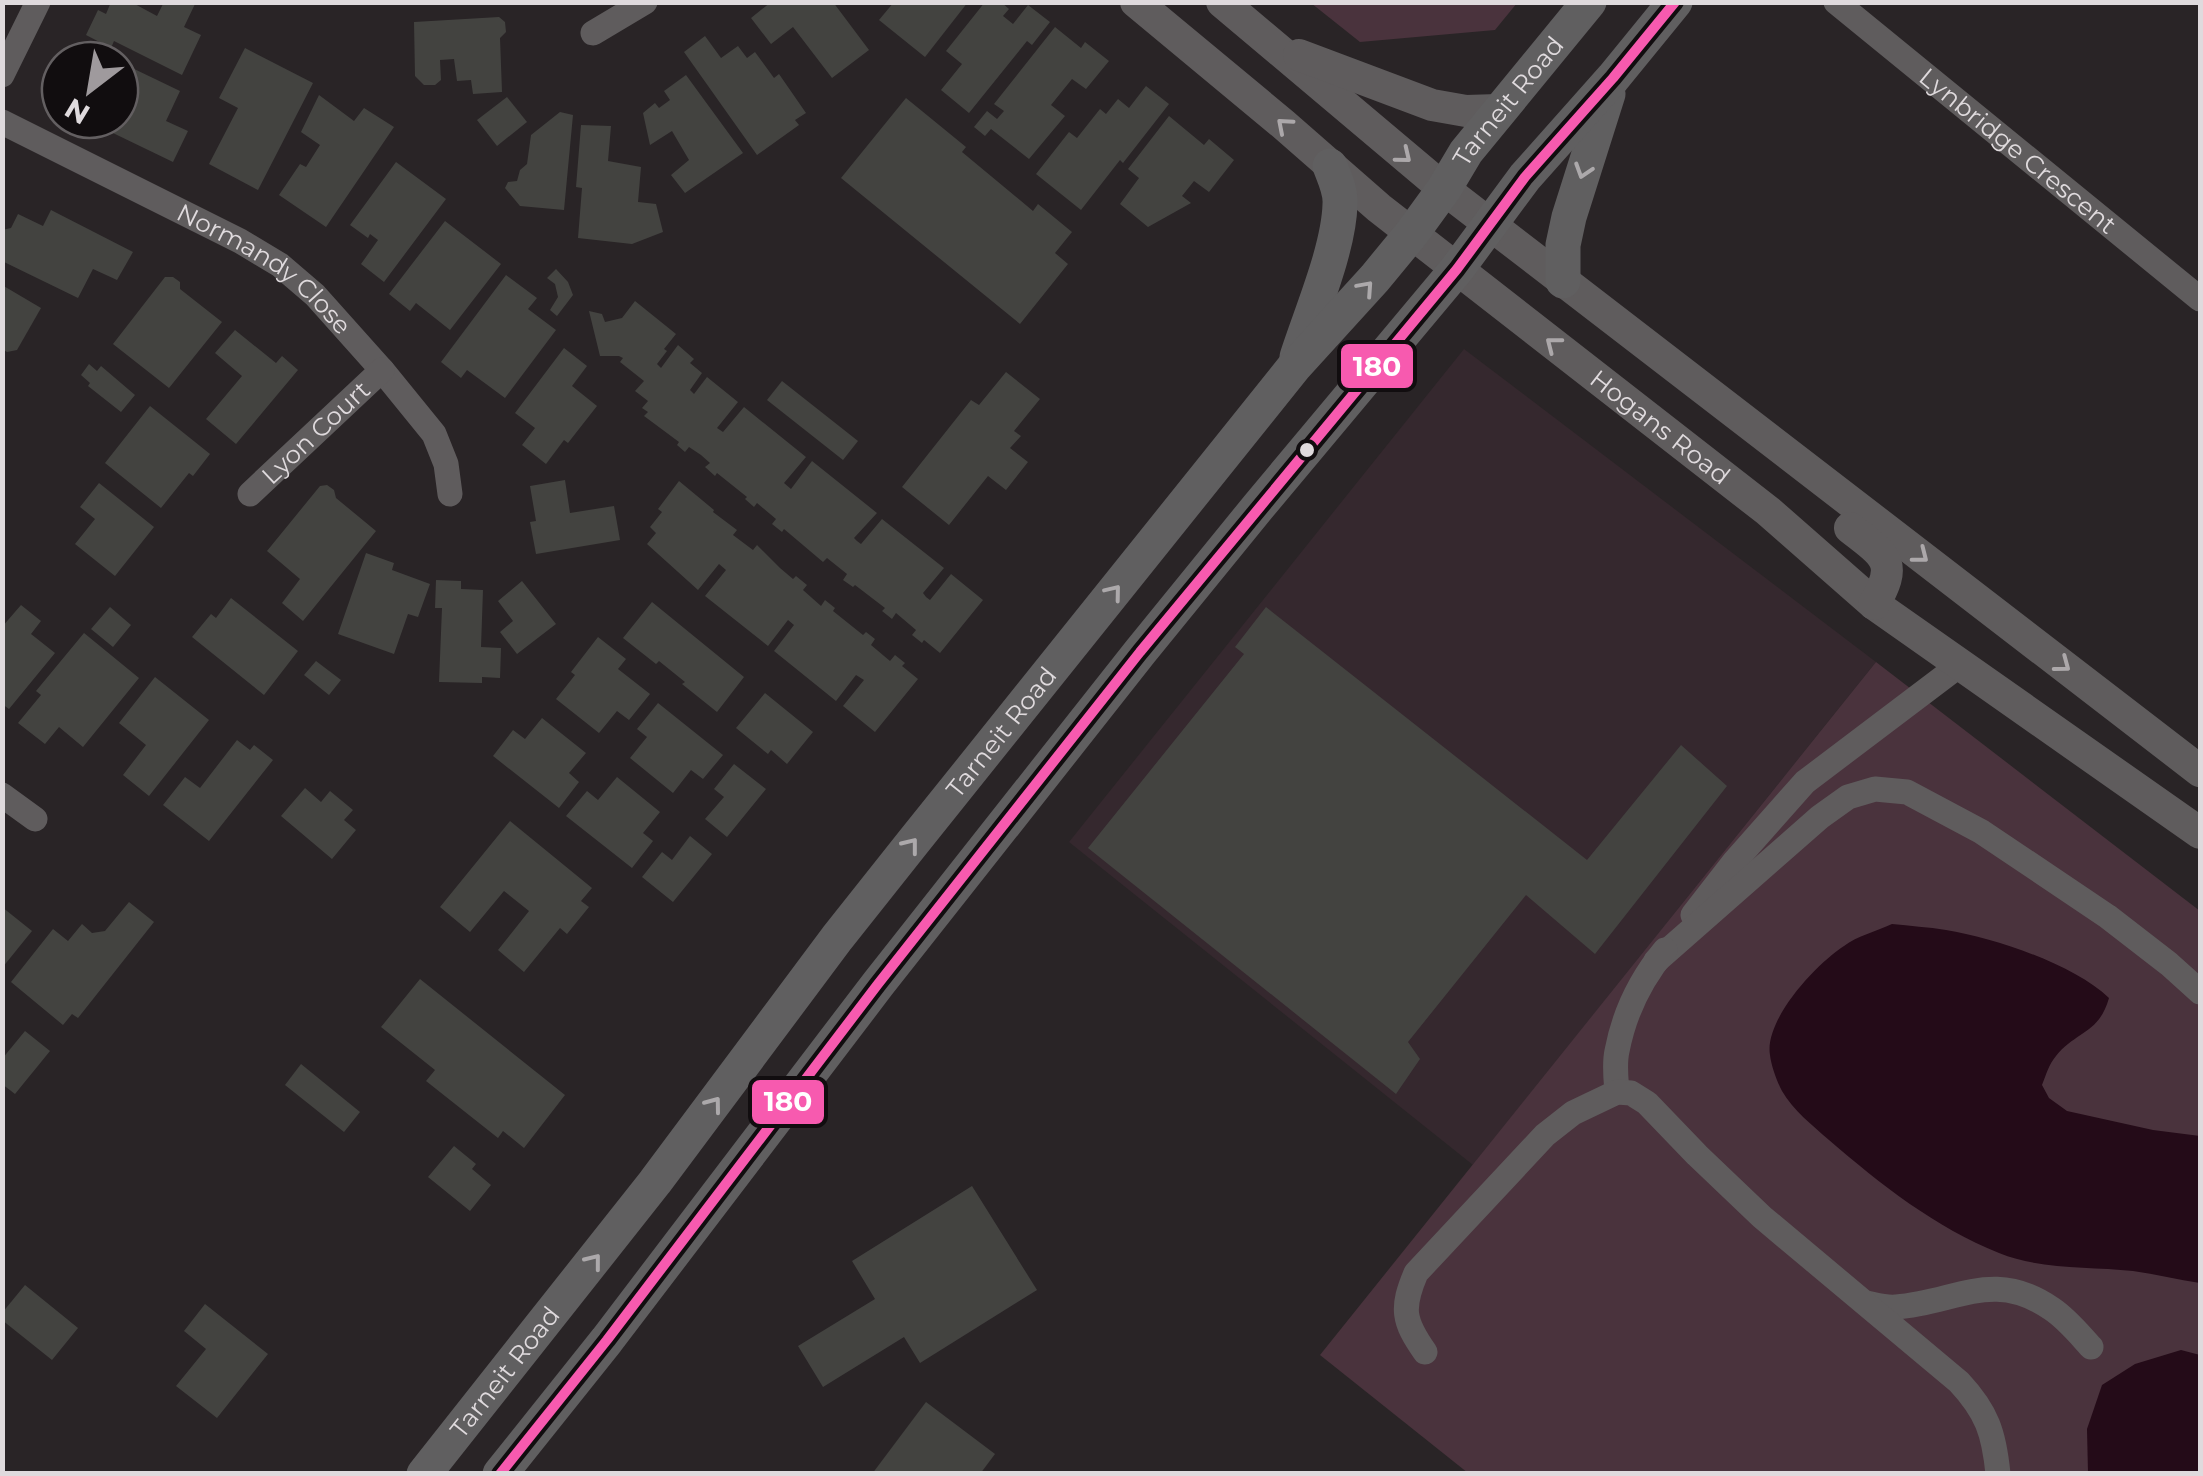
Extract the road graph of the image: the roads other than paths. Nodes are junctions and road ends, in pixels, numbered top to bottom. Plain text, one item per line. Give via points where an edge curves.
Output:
1 (38, 2) edge
2 (645, 2) edge
3 (1136, 2) edge
4 (1222, 2) edge
5 (1589, 2) edge
6 (1675, 2) edge
7 (1836, 2) edge
8 (594, 34) dead end
9 (1277, 46) junction
10 (2, 75) edge
11 (1614, 78) junction
12 (1498, 110) junction
13 (2, 122) edge
14 (1330, 166) junction
15 (1444, 189) junction
16 (1491, 225) junction
17 (1412, 233) junction
18 (1458, 269) junction
19 (1563, 281) junction
20 (2200, 299) edge
21 (1294, 367) junction
22 (382, 370) junction
23 (1706, 389) junction
24 (250, 494) dead end
25 (450, 494) dead end
26 (1874, 604) junction
27 (1961, 664) junction
28 (2200, 771) edge
29 (2, 794) edge
30 (34, 819) dead end
31 (2194, 824) edge
32 (1656, 961) junction
33 (2200, 992) edge
34 (1617, 1092) junction
35 (1866, 1303) junction
36 (2091, 1347) dead end
37 (1425, 1352) dead end
38 (424, 1474) edge
39 (500, 1474) edge
40 (1998, 1474) edge

1 - 10 street
2 - 8 street
14 -> 3 street, Hogans Road
4 - 9 street
5 - 12 main road, Tarneit Road
6 - 11 main road
7 - 20 street, Lynbridge Crescent
9 - 12 street via 1432,105
9 -> 15 street
11 - 16 main road
11 -> 19 main road via 1568,217
12 - 15 main road, Tarneit Road
13 - 22 street, Normandy Close via 280,265
14 - 17 street, Hogans Road
14 - 21 main road via 1340,203 1334,244
15 - 16 street
15 - 17 main road, Tarneit Road
16 - 18 main road
16 - 19 street
17 - 18 street, Hogans Road
21 -> 17 main road, Tarneit Road
26 -> 18 street, Hogans Road via 1768,511
18 - 39 main road via 1128,667
19 - 23 street
38 -> 21 main road, Tarneit Road via 870,896
22 - 24 street, Lyon Court
22 - 25 street, Normandy Close via 434,434
23 - 26 street via 1763,461 1880,552 1886,583
23 -> 28 street
26 - 27 street, Hogans Road
27 - 31 street, Hogans Road
27 - 32 street via 1805,782
29 - 30 street
32 - 33 street via 1820,817 1848,797 1875,789 1908,792 1982,832 2108,916
32 - 34 street via 1627,1016 1616,1054
34 - 35 street via 1647,1103 1762,1216
34 - 37 street via 1545,1135 1416,1273 1405,1314
35 - 36 street via 1891,1308 1990,1288 2014,1291 2053,1310
35 - 40 street via 1976,1401 1988,1423

